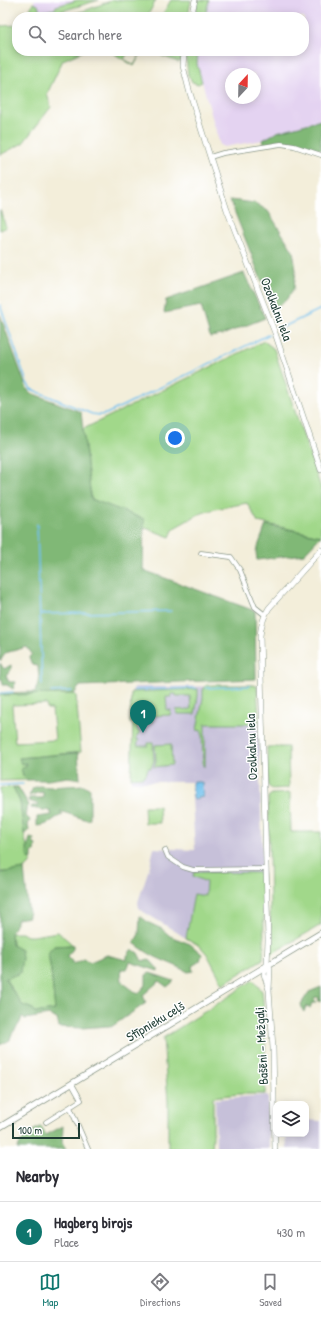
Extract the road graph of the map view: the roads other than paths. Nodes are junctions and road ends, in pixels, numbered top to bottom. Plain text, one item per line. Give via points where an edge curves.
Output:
1 (195, 0) edge
2 (192, 12) edge
3 (184, 56) edge
4 (321, 155) edge
5 (210, 157) junction
6 (321, 470) edge
7 (321, 550) edge
8 (201, 553) dead end
9 (265, 615) junction
10 (165, 850) dead end
11 (266, 869) junction
12 (321, 933) edge
13 (267, 965) junction
14 (72, 1084) junction
15 (70, 1107) junction
16 (46, 1122) dead end
17 (0, 1127) edge
18 (88, 1149) edge
19 (275, 1149) edge

1 - 2 street
3 - 5 street, Ozolkalnu iela via 189,90
4 - 5 street via 281,144
5 - 6 street, Ozolkalnu iela via 227,210 275,333
7 - 9 street, Ozolkalnu iela
8 - 9 street via 230,557 240,570 252,603
9 - 11 street, Ozolkalnu iela via 260,636
10 - 11 street via 168,857 193,870
11 - 13 street, Ozolkalnu iela
12 - 13 main road, Stīpnieku ceļš
13 - 14 main road, Stīpnieku ceļš
13 - 19 street, Bašēni – Mežgaļi via 270,968 268,990 273,1048
14 - 15 street via 81,1100
14 - 17 main road, Stīpnieku ceļš
15 - 16 street
15 - 18 street

